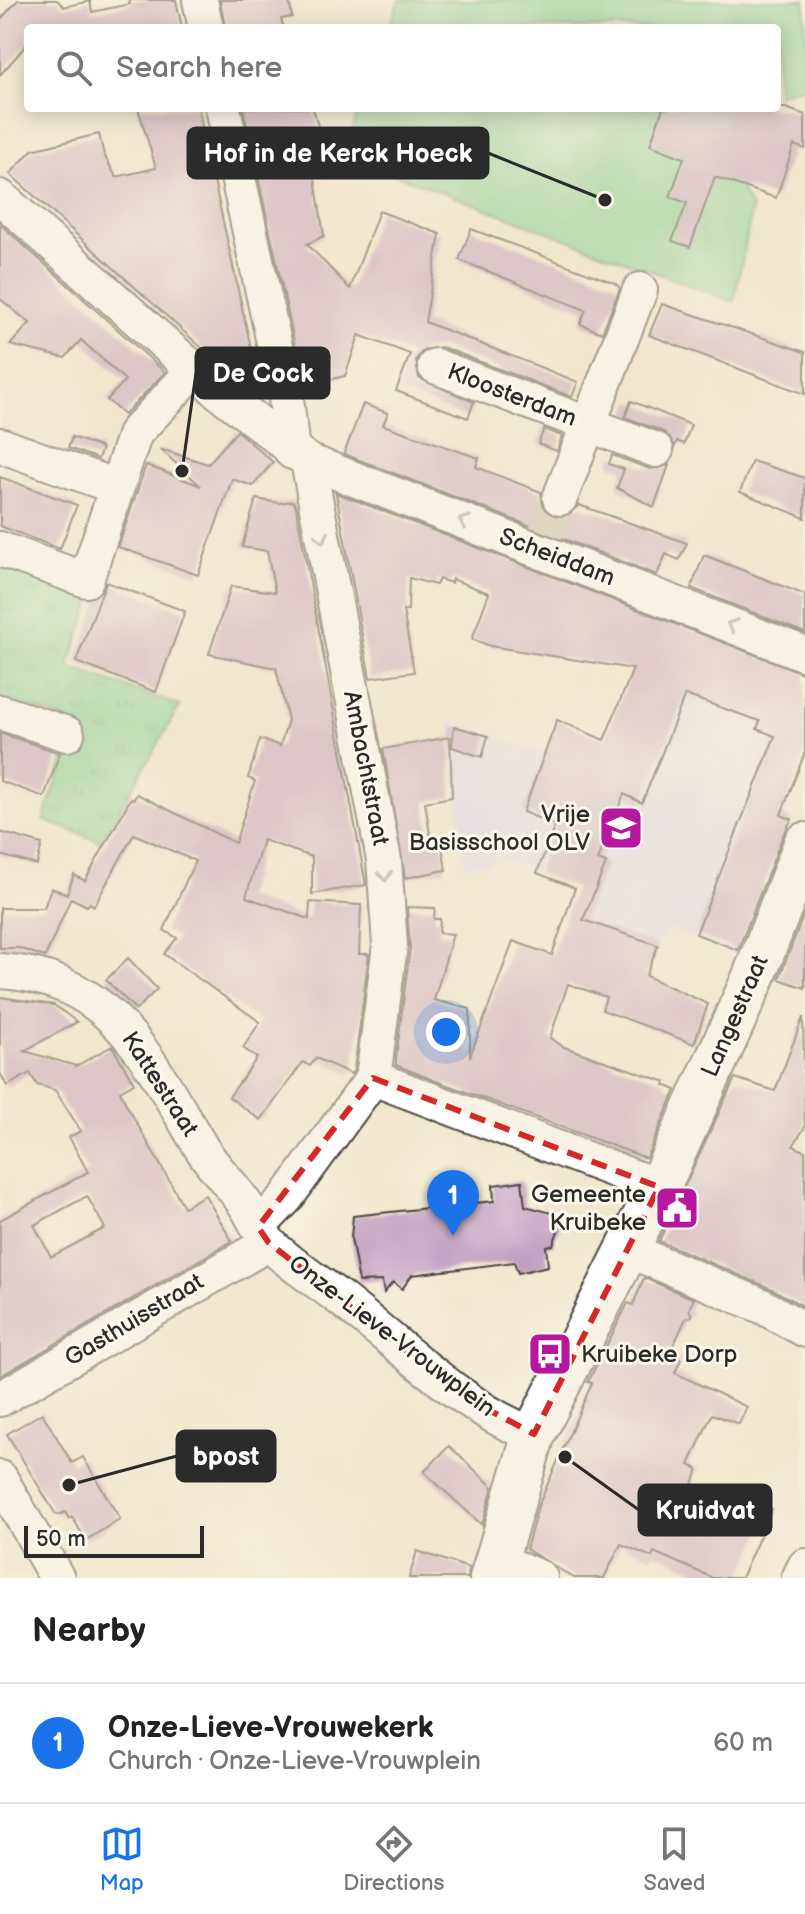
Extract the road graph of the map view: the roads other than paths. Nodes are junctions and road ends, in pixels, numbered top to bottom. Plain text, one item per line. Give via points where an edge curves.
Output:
1 (200, 0) edge
2 (205, 24) edge
3 (224, 112) edge
4 (0, 197) edge
5 (640, 290) dead end
6 (435, 366) dead end
7 (194, 370) junction
8 (589, 424) junction
9 (0, 445) edge
10 (656, 450) dead end
11 (300, 456) junction
12 (116, 487) junction
13 (560, 498) tunnel mouth
14 (0, 549) edge
15 (805, 654) edge
16 (0, 712) edge
17 (67, 734) dead end
18 (805, 844) edge
19 (0, 971) edge
20 (373, 1078) junction
21 (224, 1175) joint
22 (659, 1187) junction
23 (264, 1235) junction
24 (626, 1249) junction
25 (805, 1330) edge
26 (0, 1399) edge
27 (534, 1434) junction
28 (0, 1478) edge
29 (805, 1566) edge
30 (494, 1569) edge
31 (57, 1578) edge
32 (540, 1578) edge
33 (799, 1578) edge

1 - 2 street
3 - 11 street, Ambachtstraat
4 - 7 street, Scheiddam
5 - 8 street, Kloosterdam
6 - 8 street, Kloosterdam
7 - 11 street, Scheiddam
7 - 12 street via 135,433
8 - 10 street, Kloosterdam
8 - 13 street, Kloosterdam
9 - 12 street
15 -> 11 street, Scheiddam via 542,543
11 -> 20 street, Ambachtstraat via 384,860 390,945
12 - 14 street via 86,580
16 - 17 street
18 - 22 main road, Langestraat via 753,979
19 - 21 street, Kattestraat via 35,975 74,989 114,1016 144,1051 201,1149
20 - 22 street
20 - 23 street
21 - 23 street, Onze-Lieve-Vrouwplein
22 - 24 main road
23 - 26 street, Gasthuisstraat
23 - 27 street, Onze-Lieve-Vrouwplein via 470,1400
24 - 25 street via 762,1306
24 - 27 main road
27 - 30 main road
28 - 31 street
29 - 33 street
30 - 32 street

